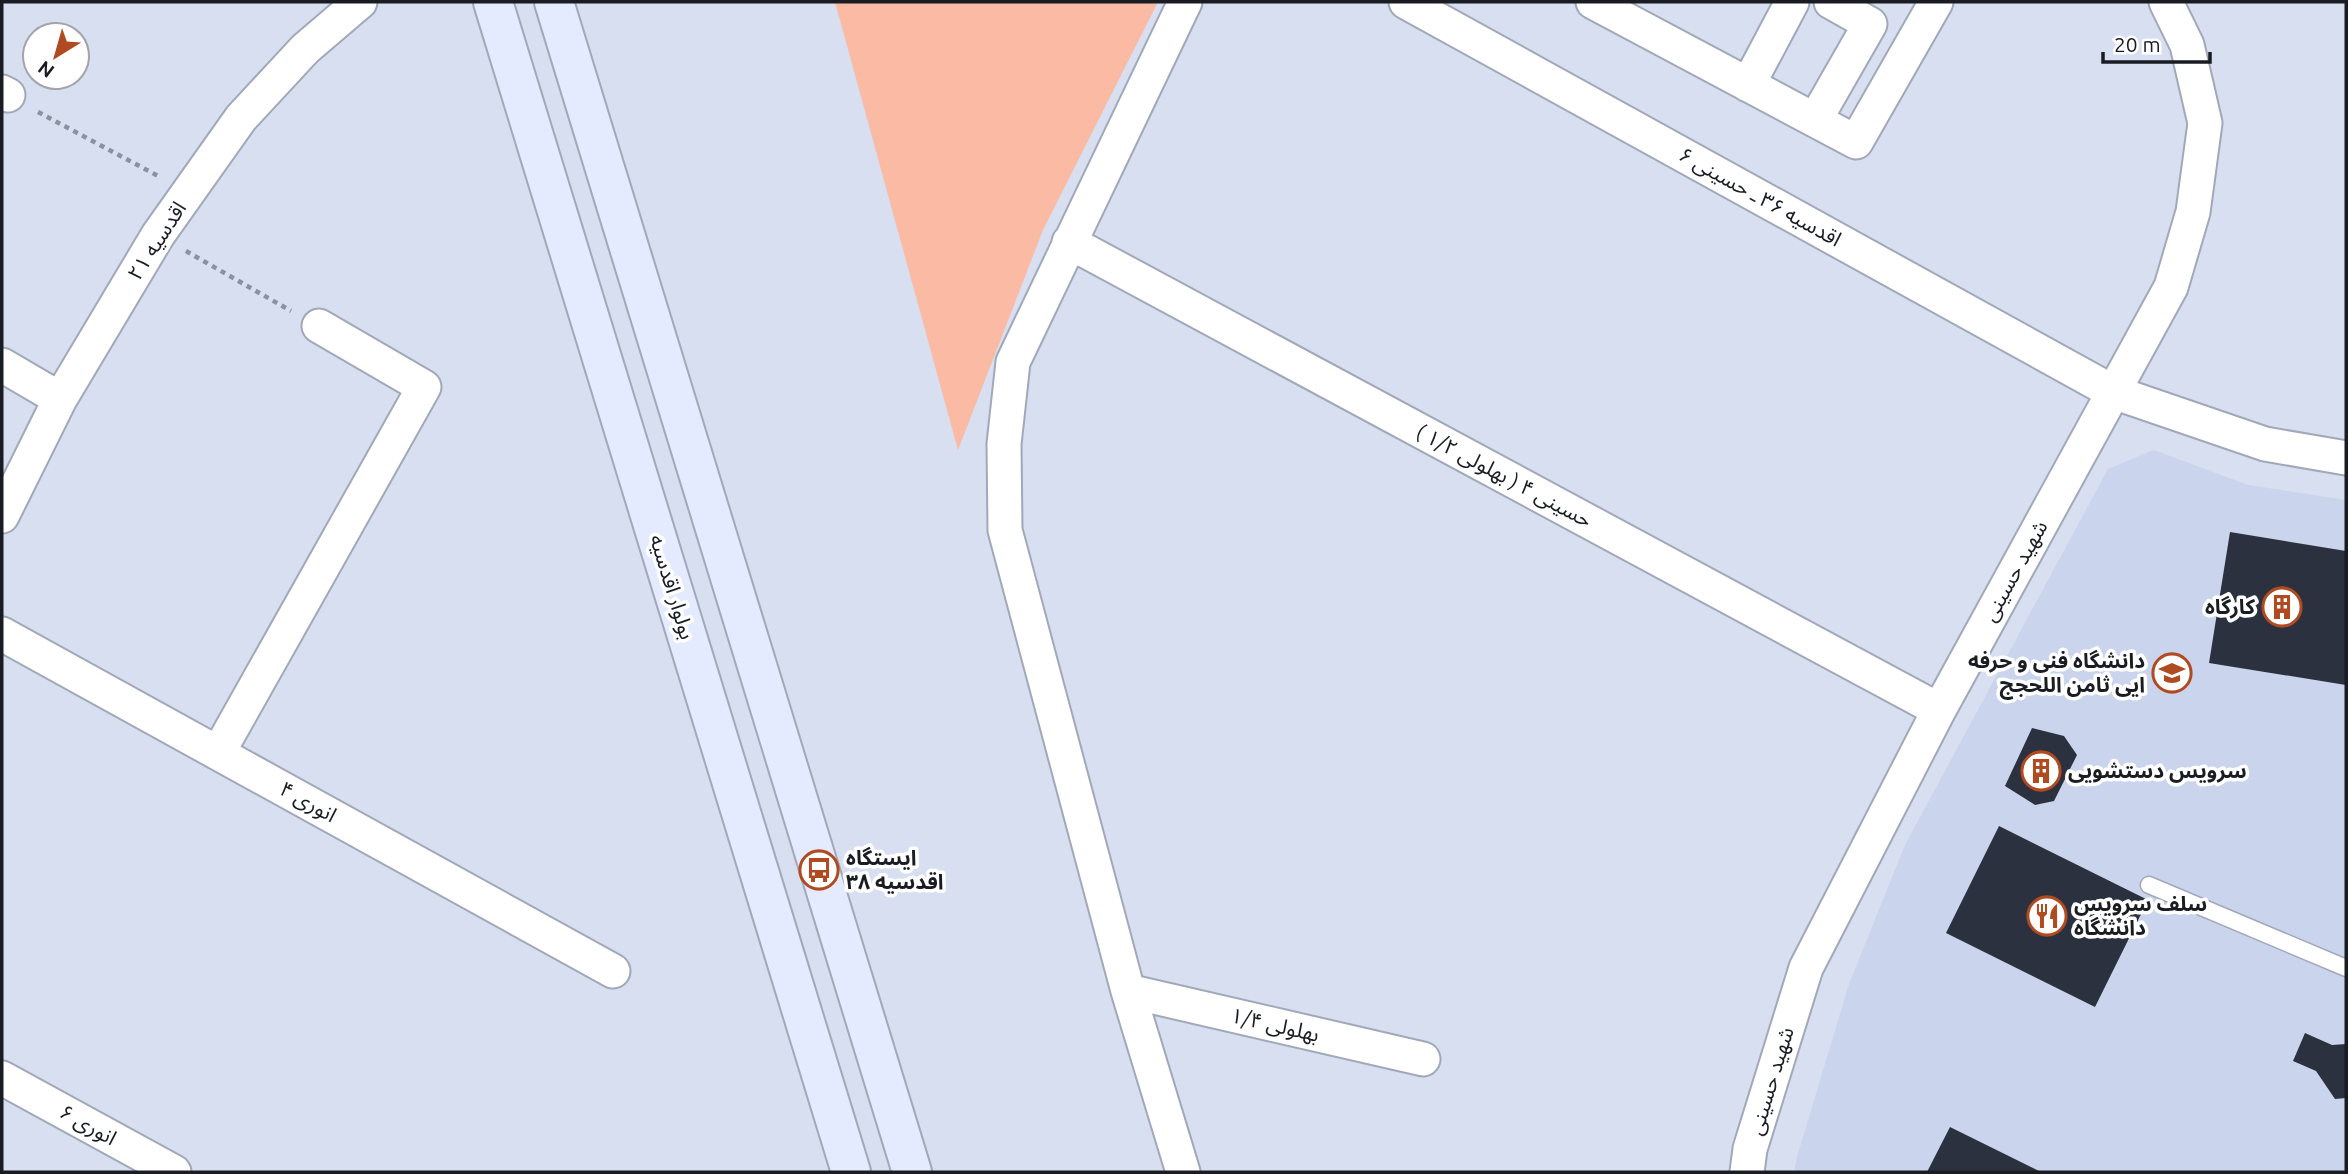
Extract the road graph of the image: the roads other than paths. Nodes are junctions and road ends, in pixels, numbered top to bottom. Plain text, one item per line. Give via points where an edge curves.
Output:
1 (360, 2) edge
2 (493, 2) edge
3 (554, 2) edge
4 (1185, 2) edge
5 (1406, 2) edge
6 (1593, 2) edge
7 (1792, 2) edge
8 (1831, 2) edge
9 (1936, 2) edge
10 (2166, 2) edge
11 (1647, 14) edge
12 (1748, 85) junction
13 (1815, 120) junction
14 (1069, 242) junction
15 (319, 326) road end
16 (2, 365) edge
17 (2113, 392) junction
18 (60, 399) junction
19 (2346, 458) edge
20 (2, 516) edge
21 (2, 634) edge
22 (1939, 710) junction
23 (218, 753) junction
24 (2149, 885) dead end
25 (2346, 968) edge
26 (613, 971) dead end
27 (1128, 991) junction
28 (1423, 1059) dead end
29 (2, 1078) edge
30 (174, 1172) edge
31 (851, 1172) edge
32 (912, 1172) edge
33 (1183, 1172) edge
34 (1747, 1172) edge

1 - 18 street, اقدسیه ۲۱ via 305,49 241,118 158,235
2 - 31 main road, بولوار اقدسیه
3 - 32 main road
4 - 14 street
5 - 17 street, اقدسیه ۳۶ ـ حسینی ۶
6 - 11 street
7 - 12 street
8 - 13 street via 1870,24
9 - 13 street via 1856,142
10 - 17 street, شهید حسینی via 2187,45 2205,123 2193,212 2171,287
11 - 12 street
12 - 13 street
14 - 22 street, حسینی ۴ ( بهلولی ۱/۲ )
14 - 27 street via 1013,362 1004,444 1005,530
15 - 23 street via 424,387
16 - 18 street
17 - 19 street, اقدسیه ۳۶ ـ حسینی ۶ via 2265,444
17 - 22 street, شهید حسینی
18 - 20 street, اقدسیه ۲۱
21 - 23 street, انوری ۴
22 - 34 street, شهید حسینی via 1806,968 1750,1149
23 - 26 street, انوری ۴
24 - 25 lane
27 - 28 street, بهلولی ۱/۴
27 - 33 street
29 - 30 street, انوری ۶

